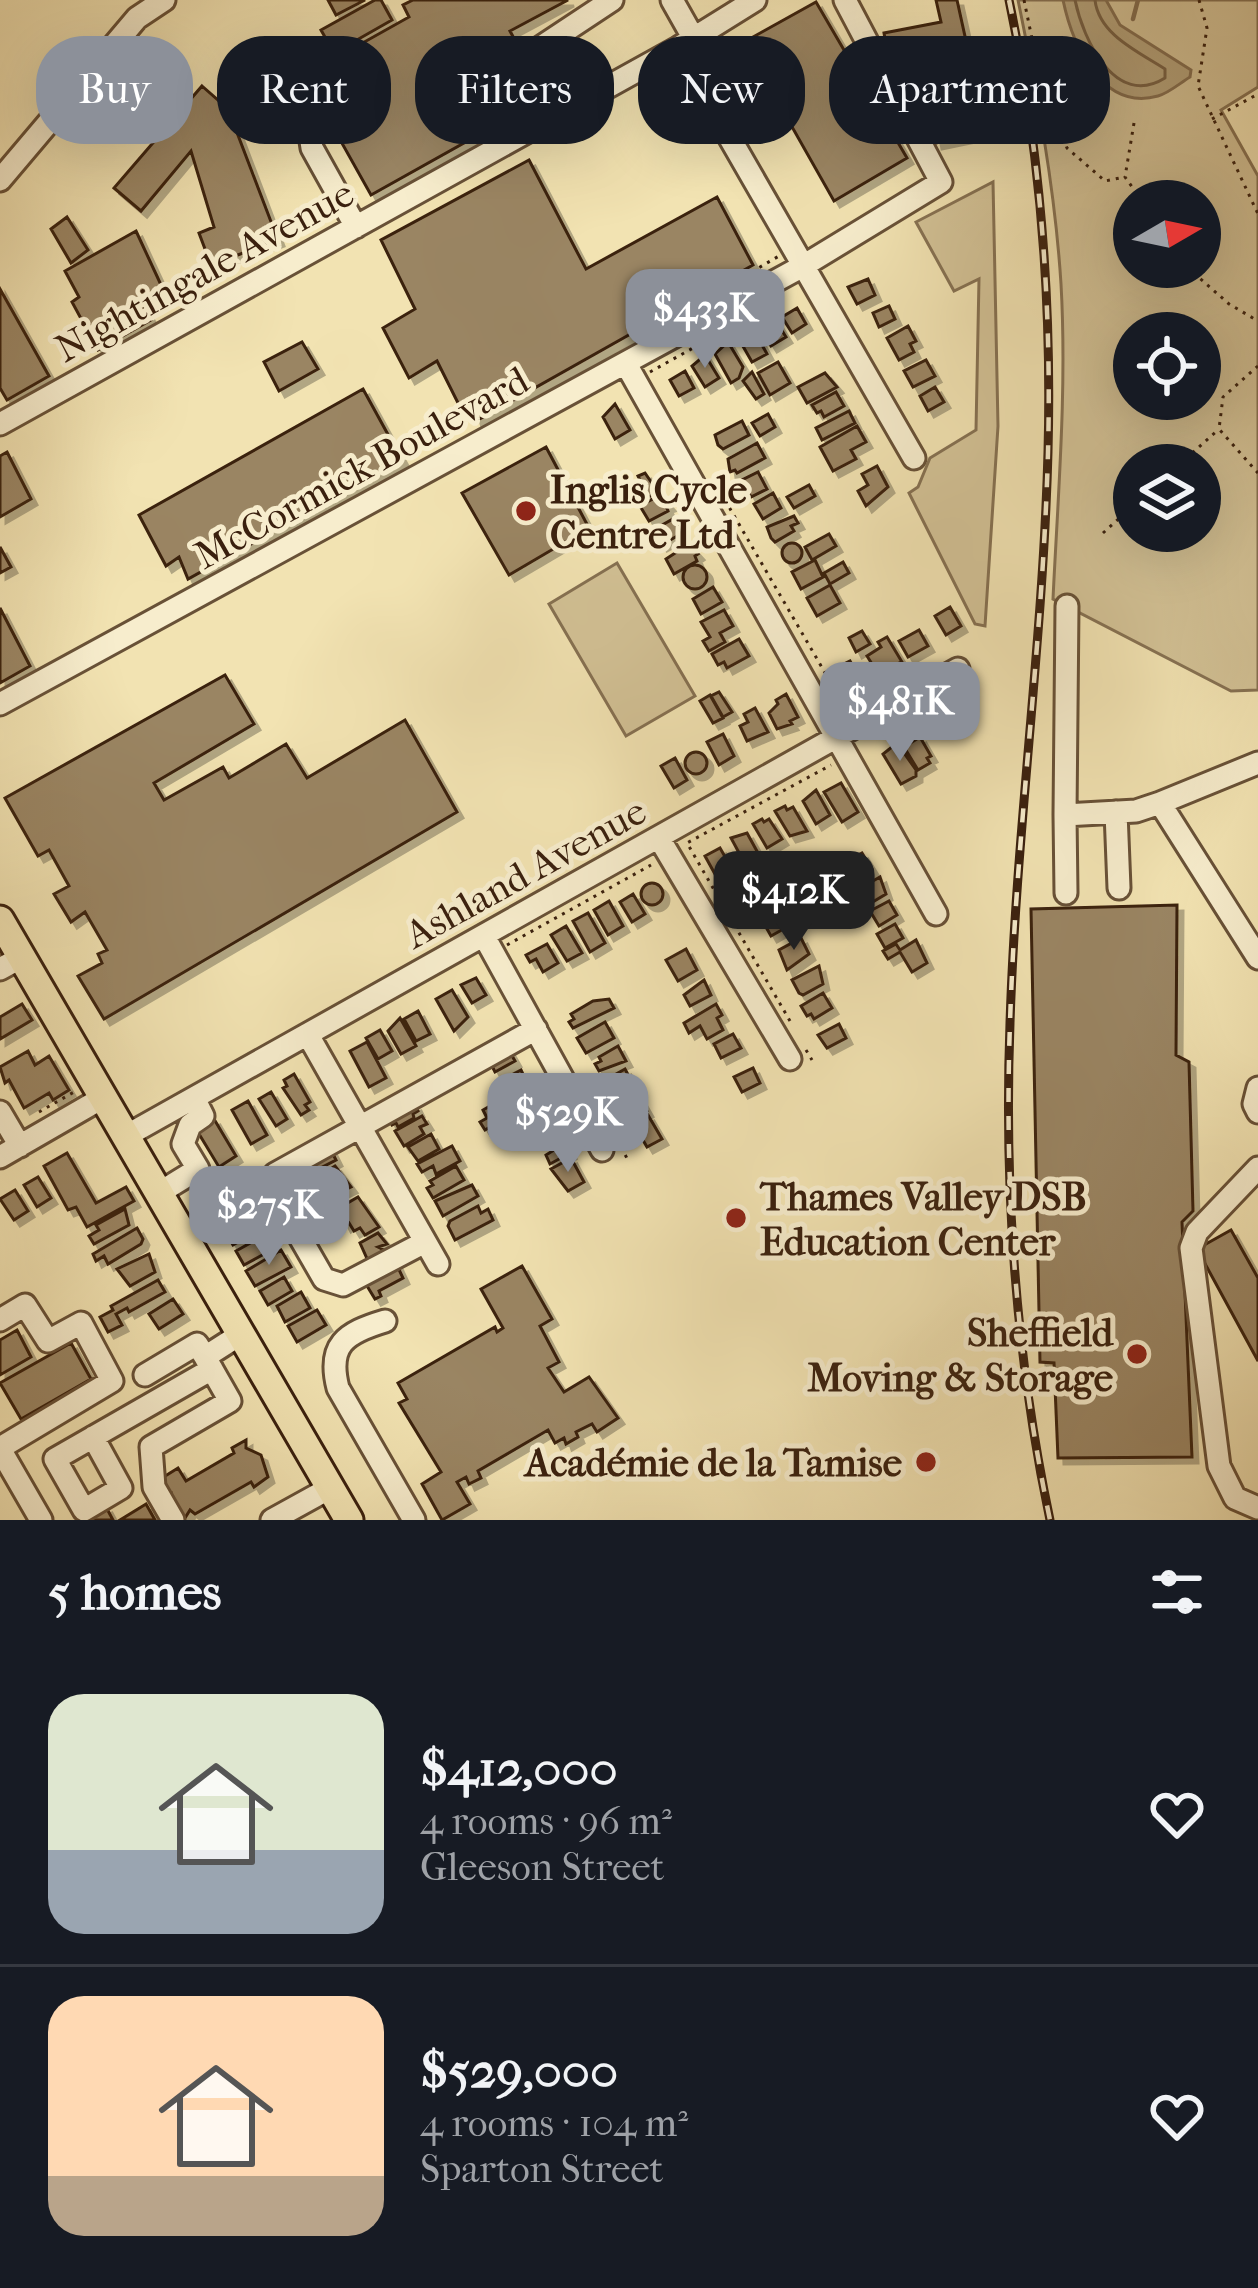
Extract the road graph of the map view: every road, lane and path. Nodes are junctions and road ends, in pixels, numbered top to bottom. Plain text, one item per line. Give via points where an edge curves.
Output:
1 (164, 0) edge
2 (612, 0) edge
3 (672, 0) edge
4 (755, 0) edge
5 (845, 0) edge
6 (1024, 0) edge
7 (1199, 0) edge
8 (556, 36) edge
9 (683, 36) edge
10 (699, 36) edge
11 (1258, 94) edge
12 (1210, 120) junction
13 (1134, 123) dead end
14 (312, 144) edge
15 (506, 144) edge
16 (739, 144) edge
17 (1125, 177) junction
18 (0, 180) edge
19 (1127, 180) edge
20 (1258, 214) edge
21 (356, 227) junction
22 (781, 255) dead end
23 (803, 266) junction
24 (732, 283) dead end
25 (1210, 288) edge
26 (744, 320) dead end
27 (1258, 321) edge
28 (626, 364) junction
29 (1258, 366) edge
30 (650, 372) dead end
31 (0, 424) edge
32 (1220, 429) junction
33 (1203, 444) edge
34 (914, 458) dead end
35 (1258, 473) edge
36 (720, 493) dead end
37 (1113, 524) edge
38 (1103, 533) dead end
39 (1067, 606) dead end
40 (958, 669) dead end
41 (0, 704) edge
42 (849, 713) dead end
43 (839, 736) junction
44 (838, 760) dead end
45 (1258, 763) edge
46 (1160, 802) junction
47 (1117, 812) junction
48 (1065, 815) junction
49 (659, 838) junction
50 (657, 862) dead end
51 (1119, 888) dead end
52 (1066, 892) dead end
53 (506, 901) dead end
54 (936, 914) dead end
55 (0, 920) edge
56 (447, 933) dead end
57 (484, 936) junction
58 (507, 945) dead end
59 (1258, 958) edge
60 (11, 963) edge
61 (789, 1020) dead end
62 (536, 1029) junction
63 (308, 1035) junction
64 (801, 1053) dead end
65 (1258, 1088) edge
66 (74, 1092) dead end
67 (104, 1097) junction
68 (194, 1098) junction
69 (0, 1112) edge
70 (1258, 1112) edge
71 (38, 1113) dead end
72 (359, 1124) junction
73 (126, 1136) junction
74 (610, 1146) joint
75 (10, 1151) edge
76 (629, 1162) dead end
77 (1258, 1168) edge
78 (159, 1192) junction
79 (425, 1242) junction
80 (438, 1264) dead end
81 (0, 1320) edge
82 (385, 1321) dead end
83 (241, 1334) junction
84 (209, 1363) junction
85 (145, 1375) dead end
86 (93, 1437) junction
87 (0, 1449) edge
88 (330, 1488) junction
89 (1258, 1508) edge
90 (77, 1515) edge
91 (41, 1520) edge
92 (172, 1520) edge
93 (272, 1520) edge
94 (349, 1520) edge
95 (414, 1520) edge

1 - 18 street via 136,18
2 - 8 street
3 - 9 street
4 - 10 street, Nightingale Avenue
5 - 23 street, McCormick Boulevard via 941,182
6 - 17 path via 1041,82 1067,148 1105,182
7 - 12 path via 1207,28 1198,86
11 - 12 path
12 - 20 path
13 - 17 path
14 - 21 street
15 - 21 street, Nightingale Avenue
16 - 23 street
17 - 19 path
21 - 31 street, Nightingale Avenue
22 - 24 path
23 - 28 street, McCormick Boulevard
23 - 34 street
25 - 27 path
26 - 30 path
28 - 41 street, McCormick Boulevard
28 - 43 street
29 - 32 path via 1223,397
32 - 33 path
32 - 35 path
36 - 42 path
37 - 38 path
39 - 48 street
40 - 43 street, Ashland Avenue
43 - 49 street, Ashland Avenue
43 - 54 street
44 - 61 path via 687,844
45 - 46 street
46 - 47 street
46 - 59 street
47 - 48 street
47 - 51 street
48 - 52 street
49 - 57 street, Ashland Avenue
49 - 64 street
50 - 58 path
53 - 56 path
55 - 60 main road
57 - 62 street
57 - 63 street, Ashland Avenue
60 - 67 main road
62 - 72 street
62 - 74 street
63 - 68 street, Ashland Avenue
63 - 72 street
65 - 70 street
66 - 71 path
67 - 73 main road
67 - 75 street
68 - 73 street, Ashland Avenue
68 - 78 street via 203,1115 183,1144 198,1169
69 - 75 street
72 - 79 street
72 - 79 street via 274,1174 271,1187 324,1280 343,1285
73 - 78 main road
74 - 76 path
77 - 89 street via 1191,1248 1219,1466 1235,1498
78 - 83 main road
79 - 80 street
81 - 87 street via 26,1305 47,1341 76,1315 112,1381
82 - 95 street via 350,1335 332,1365
83 - 84 street
83 - 88 main road
84 - 85 street via 197,1344
84 - 86 street
84 - 92 street via 230,1401 151,1447 154,1487
86 - 90 street via 55,1459
86 - 90 street via 121,1488
87 - 91 street
88 - 93 street
88 - 94 main road

